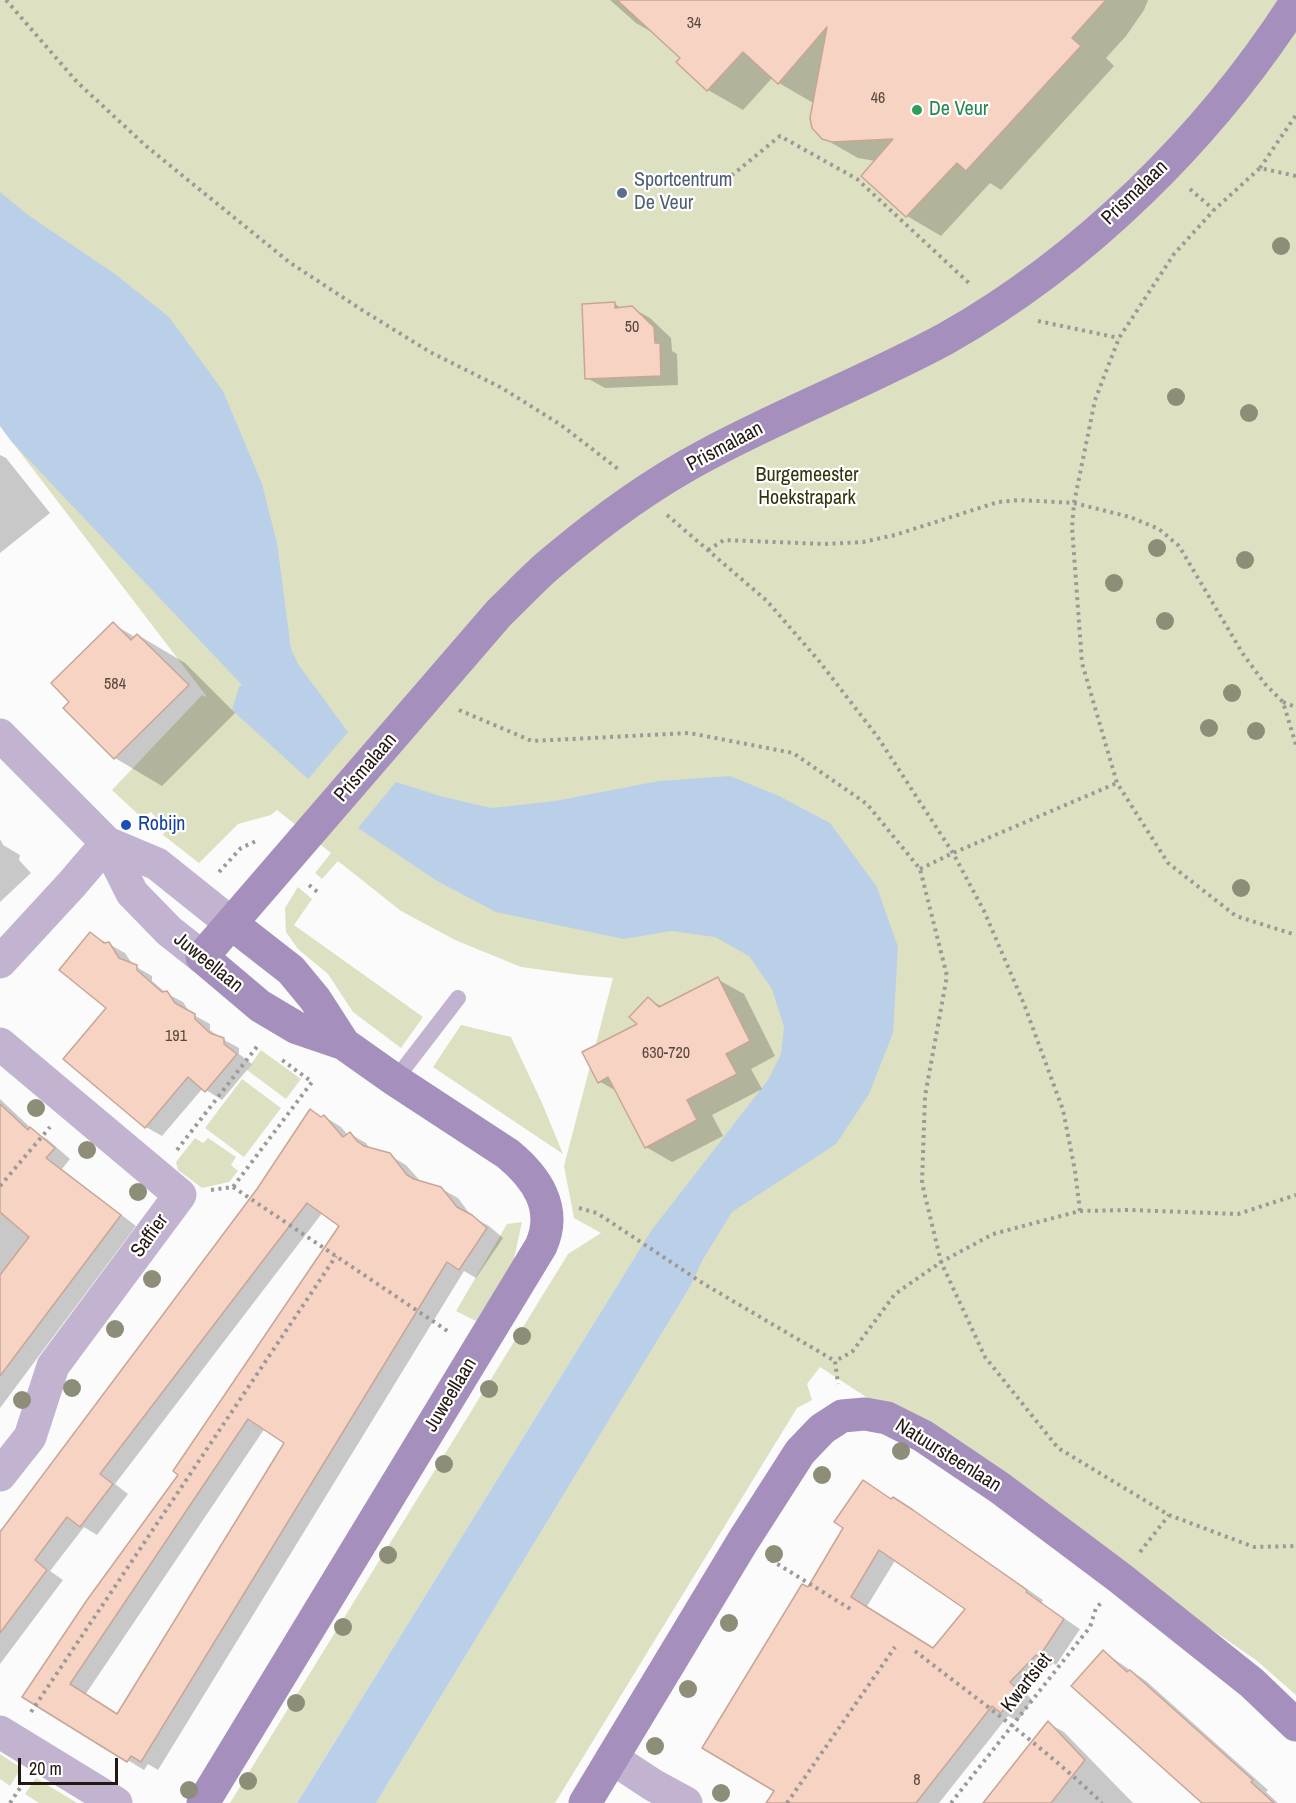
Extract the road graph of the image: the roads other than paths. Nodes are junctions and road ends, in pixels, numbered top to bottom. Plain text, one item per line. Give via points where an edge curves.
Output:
1 (1296, 2) edge
2 (0, 735) edge
3 (107, 843) junction
4 (232, 924) junction
5 (202, 957) junction
6 (0, 962) edge
7 (458, 998) dead end
8 (0, 1044) edge
9 (344, 1044) junction
10 (394, 1080) junction
11 (0, 1475) edge
12 (1296, 1725) edge
13 (6, 1736) edge
14 (612, 1758) junction
15 (116, 1803) edge
16 (203, 1803) edge
17 (585, 1803) edge
18 (686, 1803) edge

1 - 4 street, Prismalaan via 1230,93 1173,158 1062,260 946,338 703,456 643,494 550,564 500,613
2 - 3 street, Juweellaan
3 - 4 street, Juweellaan via 157,864
3 - 5 street, Juweellaan via 132,894
3 - 6 street
4 - 5 street, Prismalaan
4 - 9 street, Juweellaan via 291,970
5 - 9 street, Juweellaan via 260,1006 297,1028
7 - 10 lane
8 - 11 street, Saffier via 168,1186 53,1366 30,1437
9 - 10 street, Juweellaan
10 - 16 street, Juweellaan via 524,1167 543,1196 547,1233
12 - 14 street, Natuursteenlaan via 1252,1683 1000,1488 923,1436 887,1418 865,1414 842,1416 822,1429 800,1452
13 - 15 street
14 - 17 street
14 - 18 street

